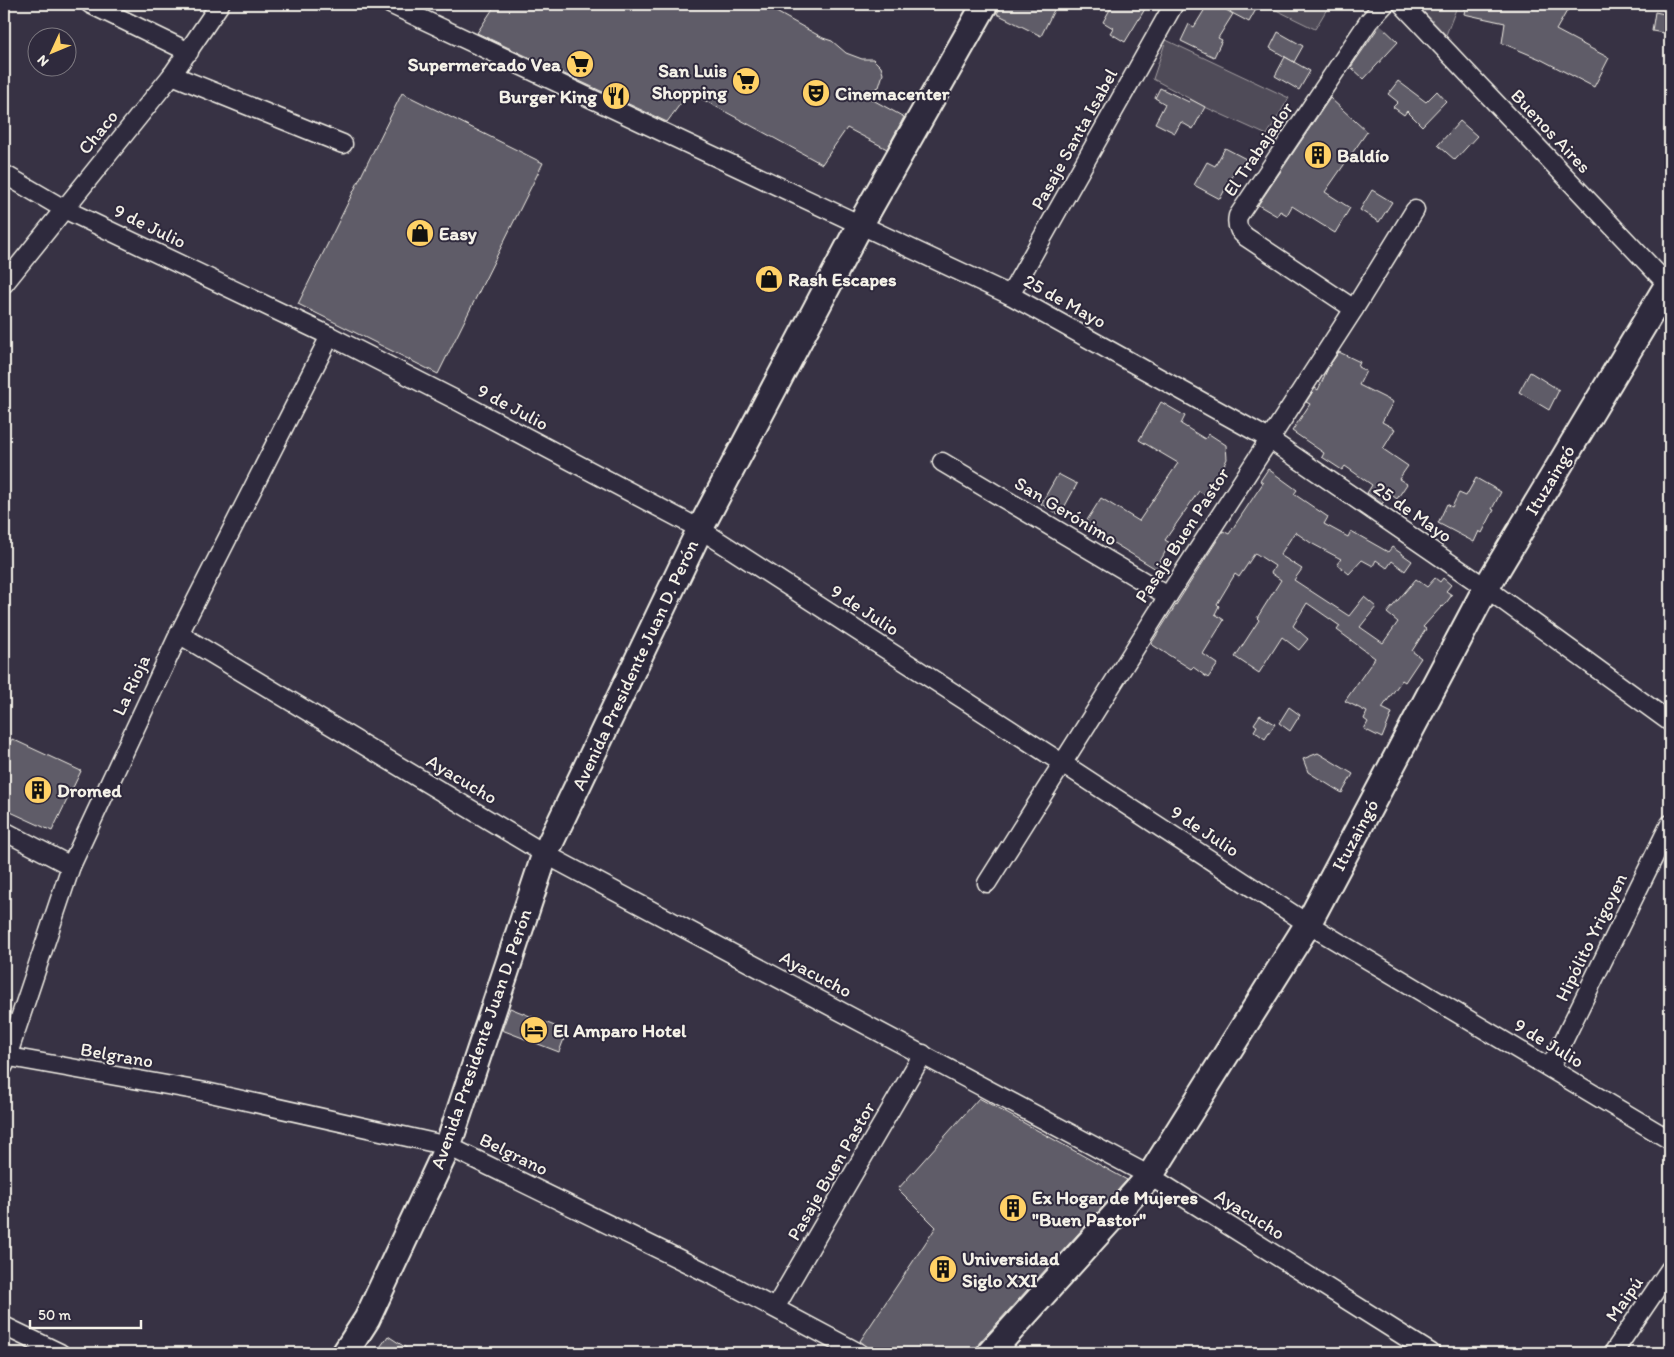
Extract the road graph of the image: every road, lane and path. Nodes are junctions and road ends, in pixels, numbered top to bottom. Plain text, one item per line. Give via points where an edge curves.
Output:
1 (90, 4) edge
2 (220, 4) edge
3 (390, 4) edge
4 (985, 4) edge
5 (1174, 4) edge
6 (1385, 4) edge
7 (1402, 4) edge
8 (188, 52) junction
9 (172, 75) junction
10 (343, 144) dead end
11 (4, 174) edge
12 (64, 208) junction
13 (1415, 210) dead end
14 (860, 225) junction
15 (4, 284) edge
16 (1669, 284) edge
17 (1010, 295) junction
18 (1354, 309) junction
19 (330, 336) junction
20 (1269, 439) junction
21 (942, 462) dead end
22 (700, 529) junction
23 (1486, 588) junction
24 (1168, 596) junction
25 (179, 634) junction
26 (1670, 722) edge
27 (1062, 763) junction
28 (1670, 824) edge
29 (4, 831) edge
30 (545, 854) junction
31 (71, 866) junction
32 (986, 883) dead end
33 (1308, 924) junction
34 (923, 1054) junction
35 (5, 1059) edge
36 (1550, 1068) junction
37 (1670, 1140) edge
38 (448, 1146) junction
39 (1150, 1176) junction
40 (1670, 1270) edge
41 (775, 1308) junction
42 (4, 1326) edge
43 (60, 1353) edge
44 (345, 1353) edge
45 (859, 1353) edge
46 (990, 1353) edge
47 (1431, 1353) edge
48 (1613, 1353) edge

1 - 8 street
2 - 8 street, Chaco
3 - 14 street, 25 de Mayo
4 - 14 street, Avenida Presidente Juan D. Perón
5 - 17 street, Pasaje Santa Isabel
6 - 18 street, El Trabajador via 1369,21 1236,222 1240,233
7 - 16 street, Buenos Aires
8 - 9 street, Chaco
9 - 10 street
9 - 12 street, Chaco
11 - 12 street, 9 de Julio
12 - 15 street, Chaco
12 - 19 street, 9 de Julio
13 - 18 street, Pasaje Buen Pastor
14 - 17 street, 25 de Mayo
14 - 22 street, Avenida Presidente Juan D. Perón
16 - 23 street, Ituzaingó
17 - 20 street, 25 de Mayo
18 - 20 street, Pasaje Buen Pastor
19 - 22 street, 9 de Julio
19 - 25 street, La Rioja
20 - 23 street, 25 de Mayo
20 - 24 street, Pasaje Buen Pastor
21 - 24 street, San Gerónimo
22 - 27 street, 9 de Julio
22 - 30 street, Avenida Presidente Juan D. Perón
23 - 26 street, 25 de Mayo
23 - 33 street, Ituzaingó
24 - 27 street, Pasaje Buen Pastor
25 - 30 street, Ayacucho
25 - 31 street, La Rioja
27 - 32 street, Pasaje Buen Pastor
27 - 33 street, 9 de Julio
28 - 36 street, Hipólito Yrigoyen
29 - 31 street
30 - 34 street, Ayacucho
30 - 38 street, Avenida Presidente Juan D. Perón
31 - 35 street, La Rioja
33 - 36 street, 9 de Julio
33 - 39 street, Ituzaingó
34 - 39 street, Ayacucho
34 - 41 street, Pasaje Buen Pastor
35 - 38 street, Belgrano via 206,1092
36 - 37 street, 9 de Julio
38 - 41 street, Belgrano
38 - 44 street, Avenida Presidente Juan D. Perón via 366,1319
39 - 46 street, Ituzaingó
39 - 47 street, Ayacucho
40 - 48 street, Maipú
41 - 45 street, Belgrano
42 - 43 street

